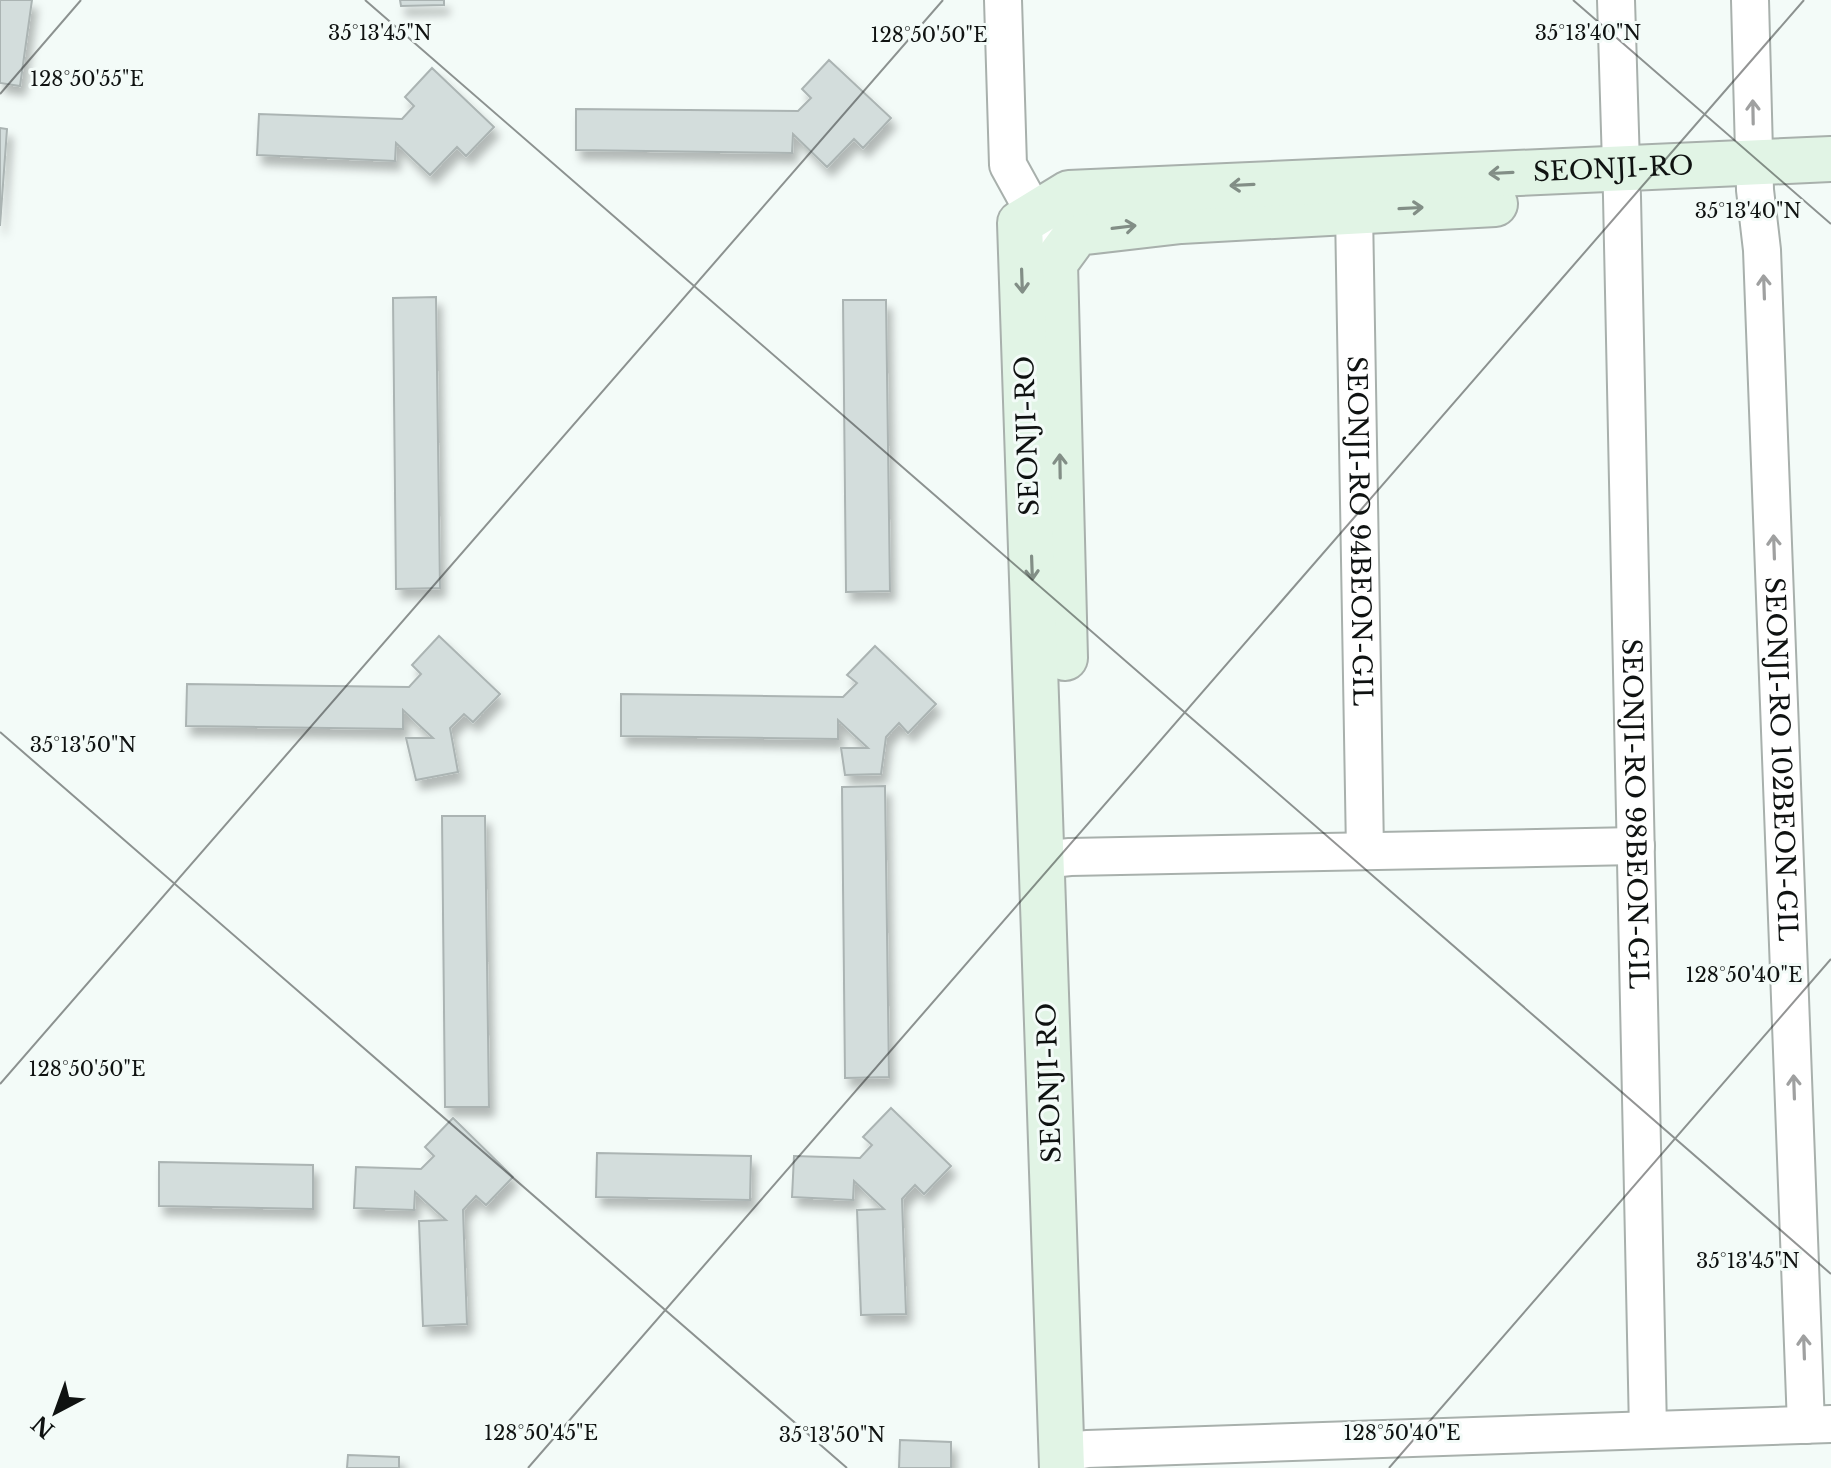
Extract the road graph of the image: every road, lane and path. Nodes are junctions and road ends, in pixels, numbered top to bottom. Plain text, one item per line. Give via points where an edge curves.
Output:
1 (1003, 0) edge
2 (1616, 0) edge
3 (1750, 0) edge
4 (1831, 159) edge
5 (1754, 176) junction
6 (1621, 183) junction
7 (1831, 186) edge
8 (1354, 211) junction
9 (1035, 214) junction
10 (1065, 249) junction
11 (1636, 846) junction
12 (1365, 851) junction
13 (1056, 859) junction
14 (1819, 1424) edge
15 (1648, 1430) junction
16 (1074, 1460) edge

1 - 9 street via 1008,165
2 - 6 street, SEONJI-RO 98BEON-GIL
5 -> 3 street, SEONJI-RO 102BEON-GIL
4 - 5 street, SEONJI-RO
5 - 6 street, SEONJI-RO
5 - 7 street, SEONJI-RO
14 -> 5 street, SEONJI-RO 102BEON-GIL via 1762,250
8 -> 6 street, SEONJI-RO
6 -> 9 street, SEONJI-RO via 1069,193
6 - 11 street, SEONJI-RO 98BEON-GIL
10 -> 8 street, SEONJI-RO via 1077,233
8 - 12 street, SEONJI-RO 94BEON-GIL
9 - 10 street
9 -> 13 street, SEONJI-RO via 1020,223
13 -> 10 street, SEONJI-RO via 1055,263
11 - 12 street
11 - 15 street, SEONJI-RO 98BEON-GIL
12 - 13 street
13 - 16 street, SEONJI-RO
14 - 15 street
15 - 16 street

